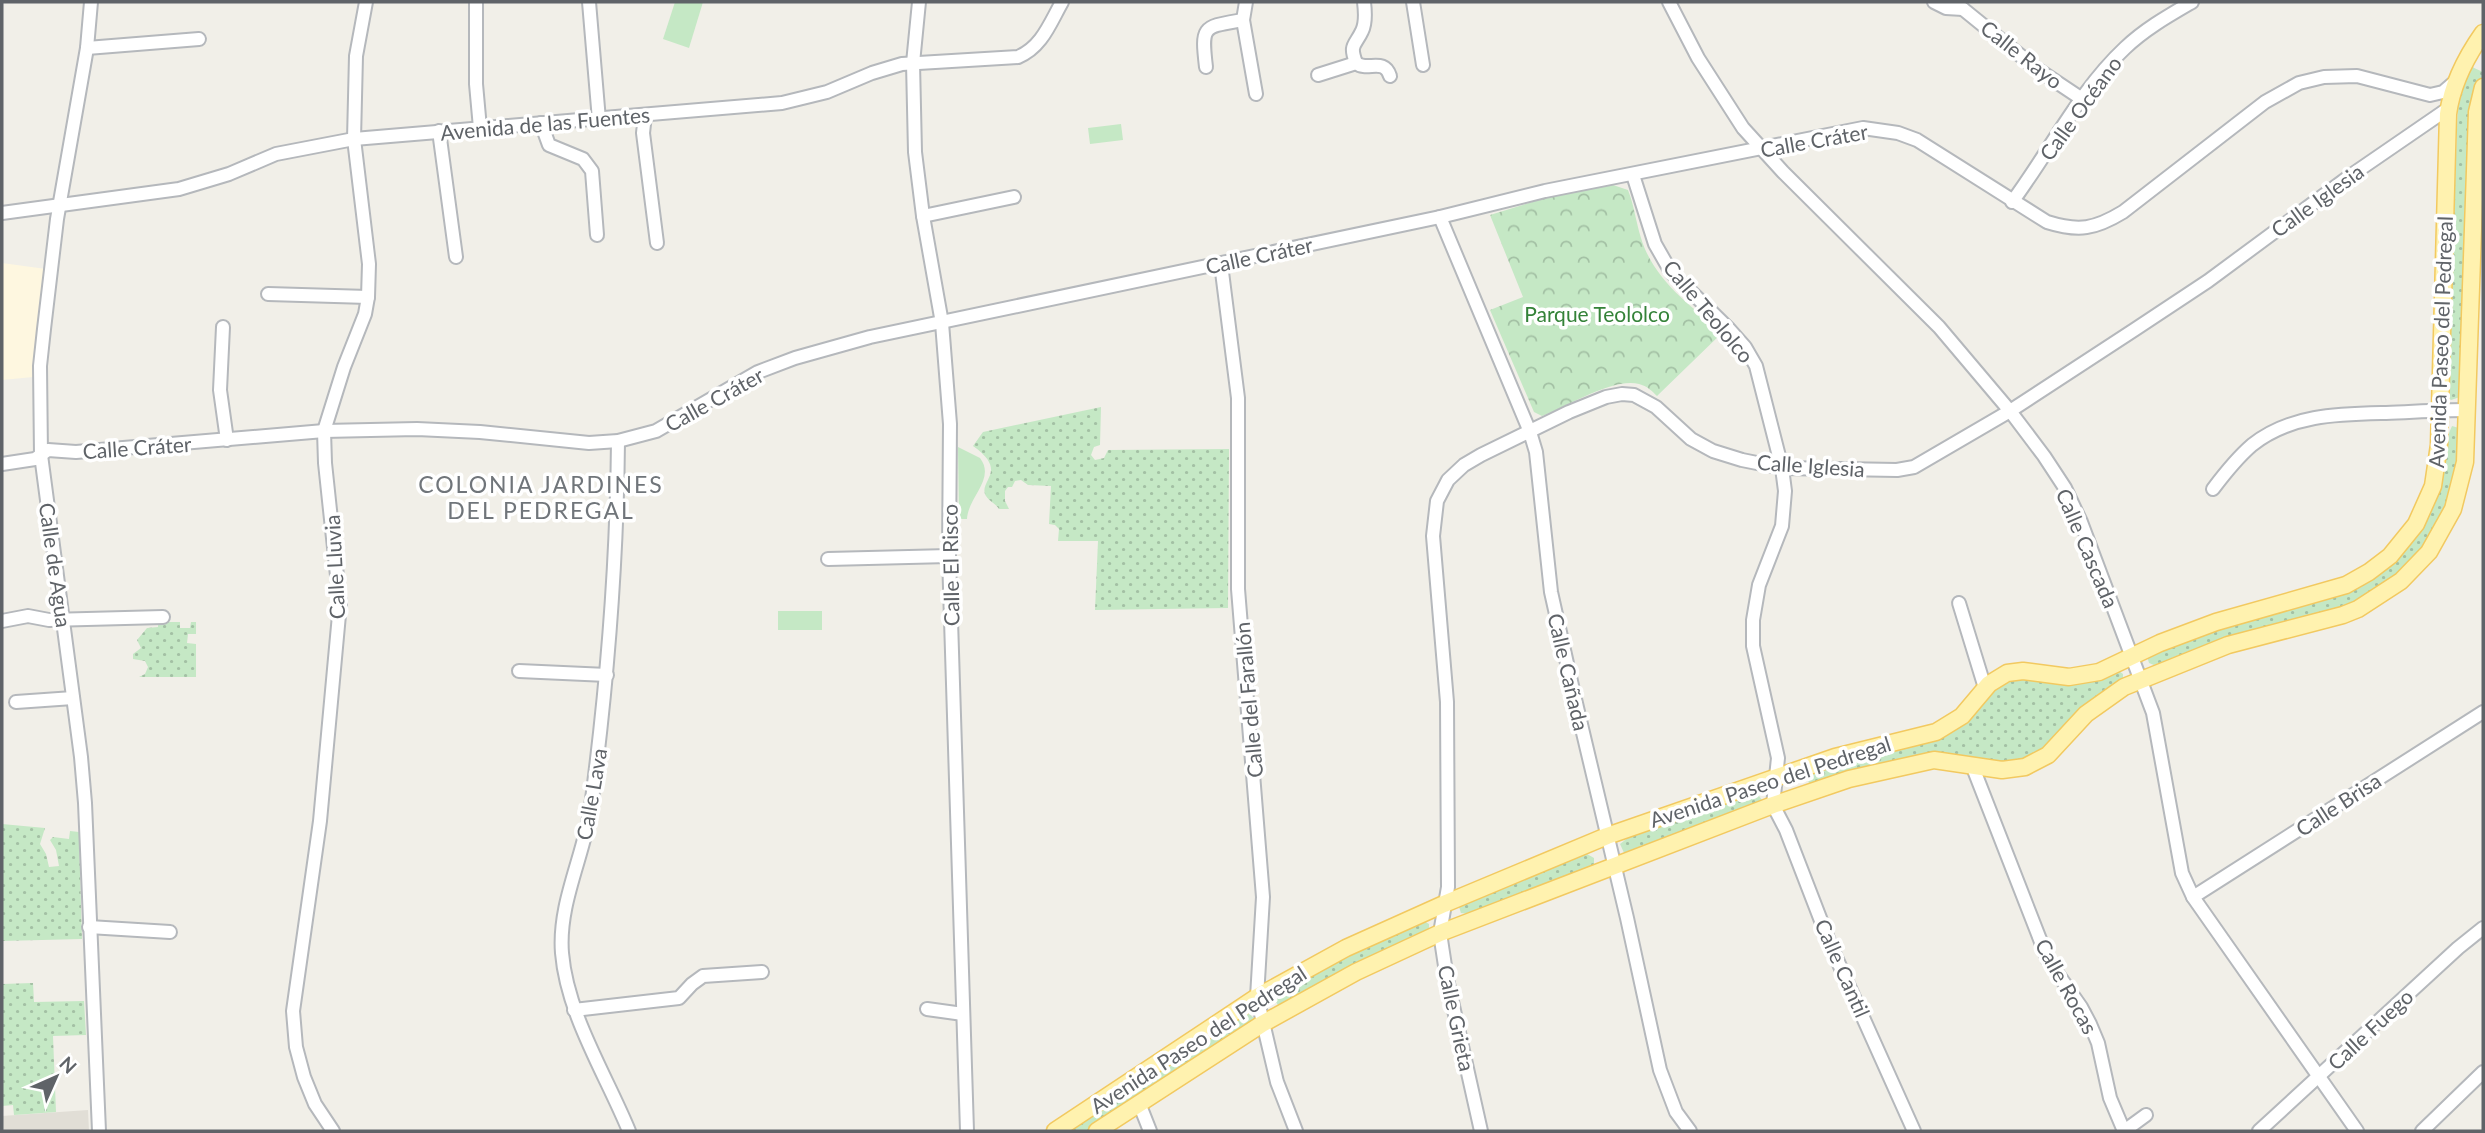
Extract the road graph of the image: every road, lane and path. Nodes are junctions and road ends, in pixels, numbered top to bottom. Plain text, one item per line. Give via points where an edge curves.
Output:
1 (90, 2) edge
2 (366, 2) edge
3 (476, 2) edge
4 (589, 2) edge
5 (919, 2) edge
6 (1062, 2) edge
7 (1246, 2) edge
8 (1364, 2) edge
9 (1413, 2) edge
10 (1669, 2) edge
11 (1934, 2) edge
12 (2192, 2) edge
13 (1964, 5) edge
14 (1243, 20) junction
15 (2483, 33) edge
16 (199, 39) dead end
17 (87, 48) junction
18 (2477, 55) edge
19 (1356, 62) junction
20 (913, 63) junction
21 (1423, 65) dead end
22 (1206, 67) dead end
23 (1318, 75) dead end
24 (1390, 76) dead end
25 (2458, 79) junction
26 (2483, 87) edge
27 (1256, 94) dead end
28 (2082, 99) junction
29 (2449, 108) junction
30 (645, 115) junction
31 (598, 120) junction
32 (541, 123) junction
33 (2422, 126) junction
34 (480, 128) junction
35 (439, 131) junction
36 (2448, 132) junction
37 (354, 139) junction
38 (1762, 149) junction
39 (1633, 174) junction
40 (1014, 197) dead end
41 (2012, 201) junction
42 (60, 204) junction
43 (2, 213) edge
44 (923, 216) junction
45 (1440, 217) junction
46 (597, 235) dead end
47 (657, 243) dead end
48 (456, 257) dead end
49 (1221, 264) junction
50 (268, 294) dead end
51 (368, 297) junction
52 (942, 323) junction
53 (223, 327) dead end
54 (2440, 410) junction
55 (2467, 410) junction
56 (2010, 411) junction
57 (324, 431) junction
58 (1530, 432) junction
59 (227, 440) junction
60 (618, 441) junction
61 (41, 455) junction
62 (2, 464) edge
63 (1782, 468) junction
64 (2213, 489) dead end
65 (949, 556) junction
66 (828, 559) dead end
67 (1959, 603) dead end
68 (163, 617) dead end
69 (63, 619) junction
70 (2, 621) edge
71 (2133, 657) junction
72 (519, 671) dead end
73 (607, 675) junction
74 (2141, 680) junction
75 (1984, 688) junction
76 (73, 698) junction
77 (16, 702) dead end
78 (2483, 712) edge
79 (1972, 765) junction
80 (1775, 777) junction
81 (1773, 805) junction
82 (1607, 836) junction
83 (1615, 867) junction
84 (2193, 897) junction
85 (1444, 904) junction
86 (89, 927) junction
87 (2483, 928) edge
88 (170, 932) dead end
89 (1440, 933) junction
90 (762, 972) dead end
91 (1257, 997) junction
92 (927, 1009) dead end
93 (575, 1010) junction
94 (964, 1014) junction
95 (1262, 1024) junction
96 (2483, 1072) edge
97 (2319, 1076) junction
98 (1139, 1103) junction
99 (2146, 1115) dead end
100 (99, 1131) edge
101 (333, 1131) edge
102 (629, 1131) edge
103 (967, 1131) edge
104 (1055, 1131) edge
105 (1097, 1131) edge
106 (1150, 1131) edge
107 (1296, 1131) edge
108 (1481, 1131) edge
109 (1690, 1131) edge
110 (1914, 1131) edge
111 (2124, 1131) edge
112 (2259, 1131) edge
113 (2357, 1131) edge
114 (2422, 1131) edge

1 - 17 street, Calle de Agua
2 - 37 street, Calle Lluvia via 356,55
3 - 34 street
4 - 31 street
5 - 20 street, Calle El Risco
6 - 20 street, Avenida de las Fuentes via 1030,52 1002,60
7 - 14 street
8 - 19 street via 1364,29 1353,44
9 - 21 street
10 - 38 street, Calle Cascada via 1723,100
11 - 13 street via 1946,8
12 - 28 street, Calle Océano via 2124,48
13 - 28 street, Calle Rayo via 2038,69
14 - 22 street via 1205,32
14 - 27 street
15 - 18 main road, Avenida Paseo del Pedregal
16 - 17 street
17 - 42 street, Calle de Agua
18 - 25 main road, Avenida Paseo del Pedregal
19 - 23 street
19 - 24 street via 1364,67 1384,66
20 - 30 street, Avenida de las Fuentes via 881,69 797,100
20 - 44 street, Calle El Risco via 915,152
25 - 29 main road, Avenida Paseo del Pedregal
25 - 41 street, Calle Cráter via 2430,95 2357,76 2299,83 2265,102 2104,224 2064,228
26 - 55 main road, Avenida Paseo del Pedregal via 2477,112
28 - 41 street, Calle Océano
29 - 33 street, Calle Iglesia
29 - 36 main road, Avenida Paseo del Pedregal
30 - 31 street, Avenida de las Fuentes
30 - 47 street via 643,133
31 - 32 street, Avenida de las Fuentes
32 - 34 street, Avenida de las Fuentes
32 - 46 street via 549,145 583,159 592,171
33 - 36 street via 2438,124
33 - 56 street, Calle Iglesia via 2208,281
34 - 35 street, Avenida de las Fuentes
35 - 37 street, Avenida de las Fuentes
35 - 48 street
36 - 54 main road, Avenida Paseo del Pedregal
37 - 42 street, Avenida de las Fuentes via 276,154 179,189
37 - 51 street, Calle Lluvia via 369,264
38 - 39 street, Calle Cráter
38 - 41 street, Calle Cráter via 1863,128 1898,133 1917,140
38 - 56 street, Calle Cascada via 1939,327
39 - 45 street, Calle Cráter
39 - 63 street, Calle Teololco via 1655,244 1671,272 1729,329 1756,366
40 - 44 street
42 - 43 street, Avenida de las Fuentes
42 - 61 street, Calle de Agua via 40,366
44 - 52 street, Calle El Risco
45 - 49 street, Calle Cráter
45 - 58 street, Calle Cañada
49 - 52 street, Calle Cráter
49 - 91 street, Calle del Farallón via 1238,398 1238,589 1263,897
50 - 51 street
51 - 57 street, Calle Lluvia
52 - 60 street, Calle Cráter via 795,358 758,372 656,431
52 - 65 street, Calle El Risco via 950,424
53 - 59 street via 220,390
54 - 55 street
54 - 64 street via 2335,414 2284,427 2254,444
54 - 71 main road, Avenida Paseo del Pedregal via 2438,459 2428,499 2408,536 2380,564 2334,590 2216,622
55 - 74 main road, Avenida Paseo del Pedregal via 2465,462 2453,509 2429,552 2401,581 2371,603 2343,615 2228,645
56 - 63 street, Calle Iglesia via 1914,467
56 - 71 street, Calle Cascada via 2070,497
57 - 59 street, Calle Cráter
57 - 60 street, Calle Cráter via 417,429 589,443
57 - 101 street, Calle Lluvia via 340,604 320,821 293,1011 304,1077
58 - 63 street, Calle Iglesia via 1606,397 1634,395 1713,452
58 - 82 street, Calle Cañada via 1551,592
58 - 85 street, Calle Iglesia via 1464,466 1448,480 1437,501 1433,536 1447,702 1448,887
59 - 61 street, Calle Cráter via 76,452 48,450
60 - 73 street, Calle Lava
61 - 62 street, Calle Cráter
61 - 69 street, Calle de Agua
63 - 80 street, Calle Teololco via 1782,526 1759,585 1753,620 1754,646 1778,758
65 - 66 street
65 - 94 street, Calle El Risco
67 - 75 street
68 - 69 street
69 - 70 street via 28,616
69 - 76 street, Calle de Agua
71 - 74 street, Calle Cascada
71 - 75 main road, Avenida Paseo del Pedregal via 2077,676 2015,671
72 - 73 street
73 - 93 street, Calle Lava via 590,811 562,932 565,972
74 - 79 main road, Avenida Paseo del Pedregal via 2096,706 2049,755 2034,764 2010,770
74 - 84 street, Calle Cascada via 2153,713 2182,873
75 - 80 main road, Avenida Paseo del Pedregal via 1962,716 1936,732 1865,748
76 - 77 street
76 - 86 street, Calle de Agua via 85,803
78 - 84 street, Calle Brisa
79 - 81 main road, Avenida Paseo del Pedregal via 1927,760 1849,779
79 - 111 street, Calle Rocas via 2048,960 2081,1007 2098,1043 2110,1098
80 - 81 street, Calle Teololco
80 - 82 main road, Avenida Paseo del Pedregal
81 - 83 main road, Avenida Paseo del Pedregal
81 - 110 street, Calle Cantil
82 - 83 street, Calle Cañada
82 - 85 main road, Avenida Paseo del Pedregal
83 - 89 main road, Avenida Paseo del Pedregal
83 - 109 street, Calle Cañada via 1660,1070 1676,1112
84 - 97 street, Calle Cascada
85 - 89 street, Calle Grieta
85 - 91 main road, Avenida Paseo del Pedregal via 1346,948
86 - 88 street
86 - 100 street, Calle de Agua
87 - 97 street, Calle Fuego
89 - 95 main road, Avenida Paseo del Pedregal via 1356,972
89 - 108 street, Calle Grieta
90 - 93 street via 703,976 679,998
91 - 95 street, Calle del Farallón
91 - 104 main road, Avenida Paseo del Pedregal
92 - 94 street
93 - 102 street, Calle Lava
94 - 103 street, Calle El Risco
95 - 98 main road, Avenida Paseo del Pedregal
95 - 107 street, Calle del Farallón
96 - 114 street
97 - 112 street, Calle Fuego
97 - 113 street, Calle Cascada
98 - 105 main road, Avenida Paseo del Pedregal
98 - 106 street
99 - 111 street

